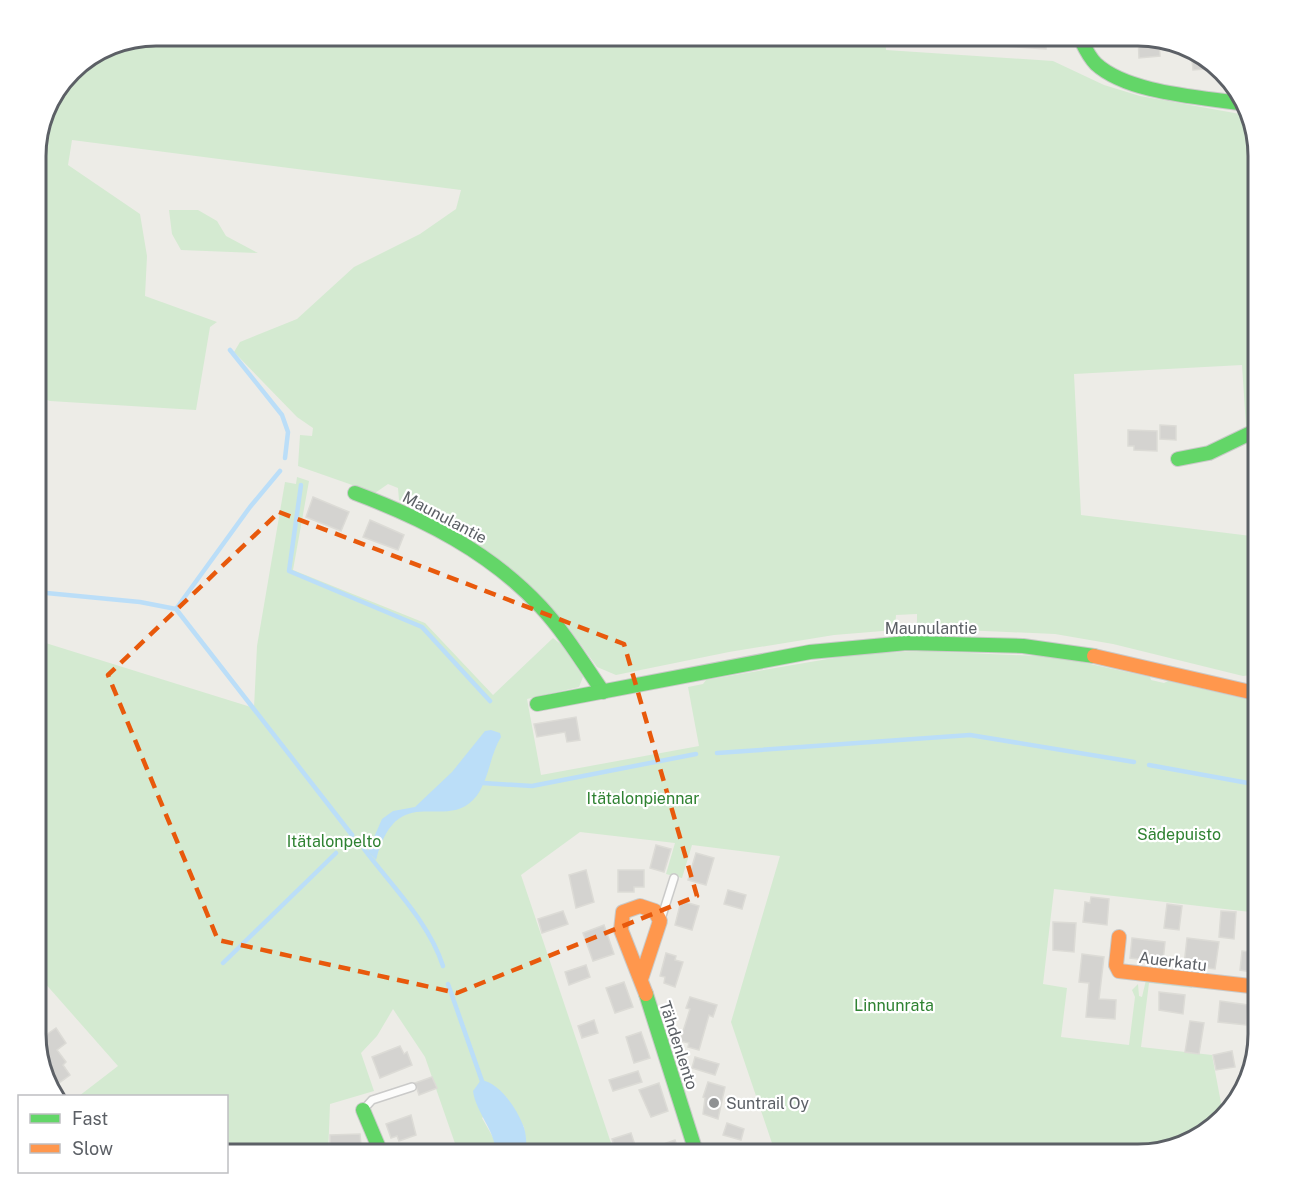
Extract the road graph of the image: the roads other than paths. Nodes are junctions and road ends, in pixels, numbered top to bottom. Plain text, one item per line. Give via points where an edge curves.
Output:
1 (1085, 46) edge
2 (1234, 102) edge
3 (1248, 434) edge
4 (1178, 459) dead end
5 (355, 493) dead end
6 (1248, 691) edge
7 (603, 692) junction
8 (537, 704) dead end
9 (674, 878) dead end
10 (660, 921) junction
11 (1119, 937) dead end
12 (641, 979) junction
13 (1248, 986) edge
14 (412, 1087) dead end
15 (363, 1110) joint
16 (377, 1144) edge
17 (694, 1144) edge

1 - 2 street via 1094,62 1111,74 1158,88
3 - 4 street via 1205,454
5 - 7 street, Maunulantie via 431,525 489,560 540,606
6 - 7 street, Maunulantie via 1087,654 1023,646 927,643 819,651
7 - 8 street, Maunulantie
9 - 10 lane
10 - 12 street
10 - 12 street, Tähdenlento via 650,907 623,912 621,930
11 - 13 street, Auerkatu via 1119,971
12 - 17 street, Tähdenlento
14 - 15 lane via 372,1100
15 - 16 street

